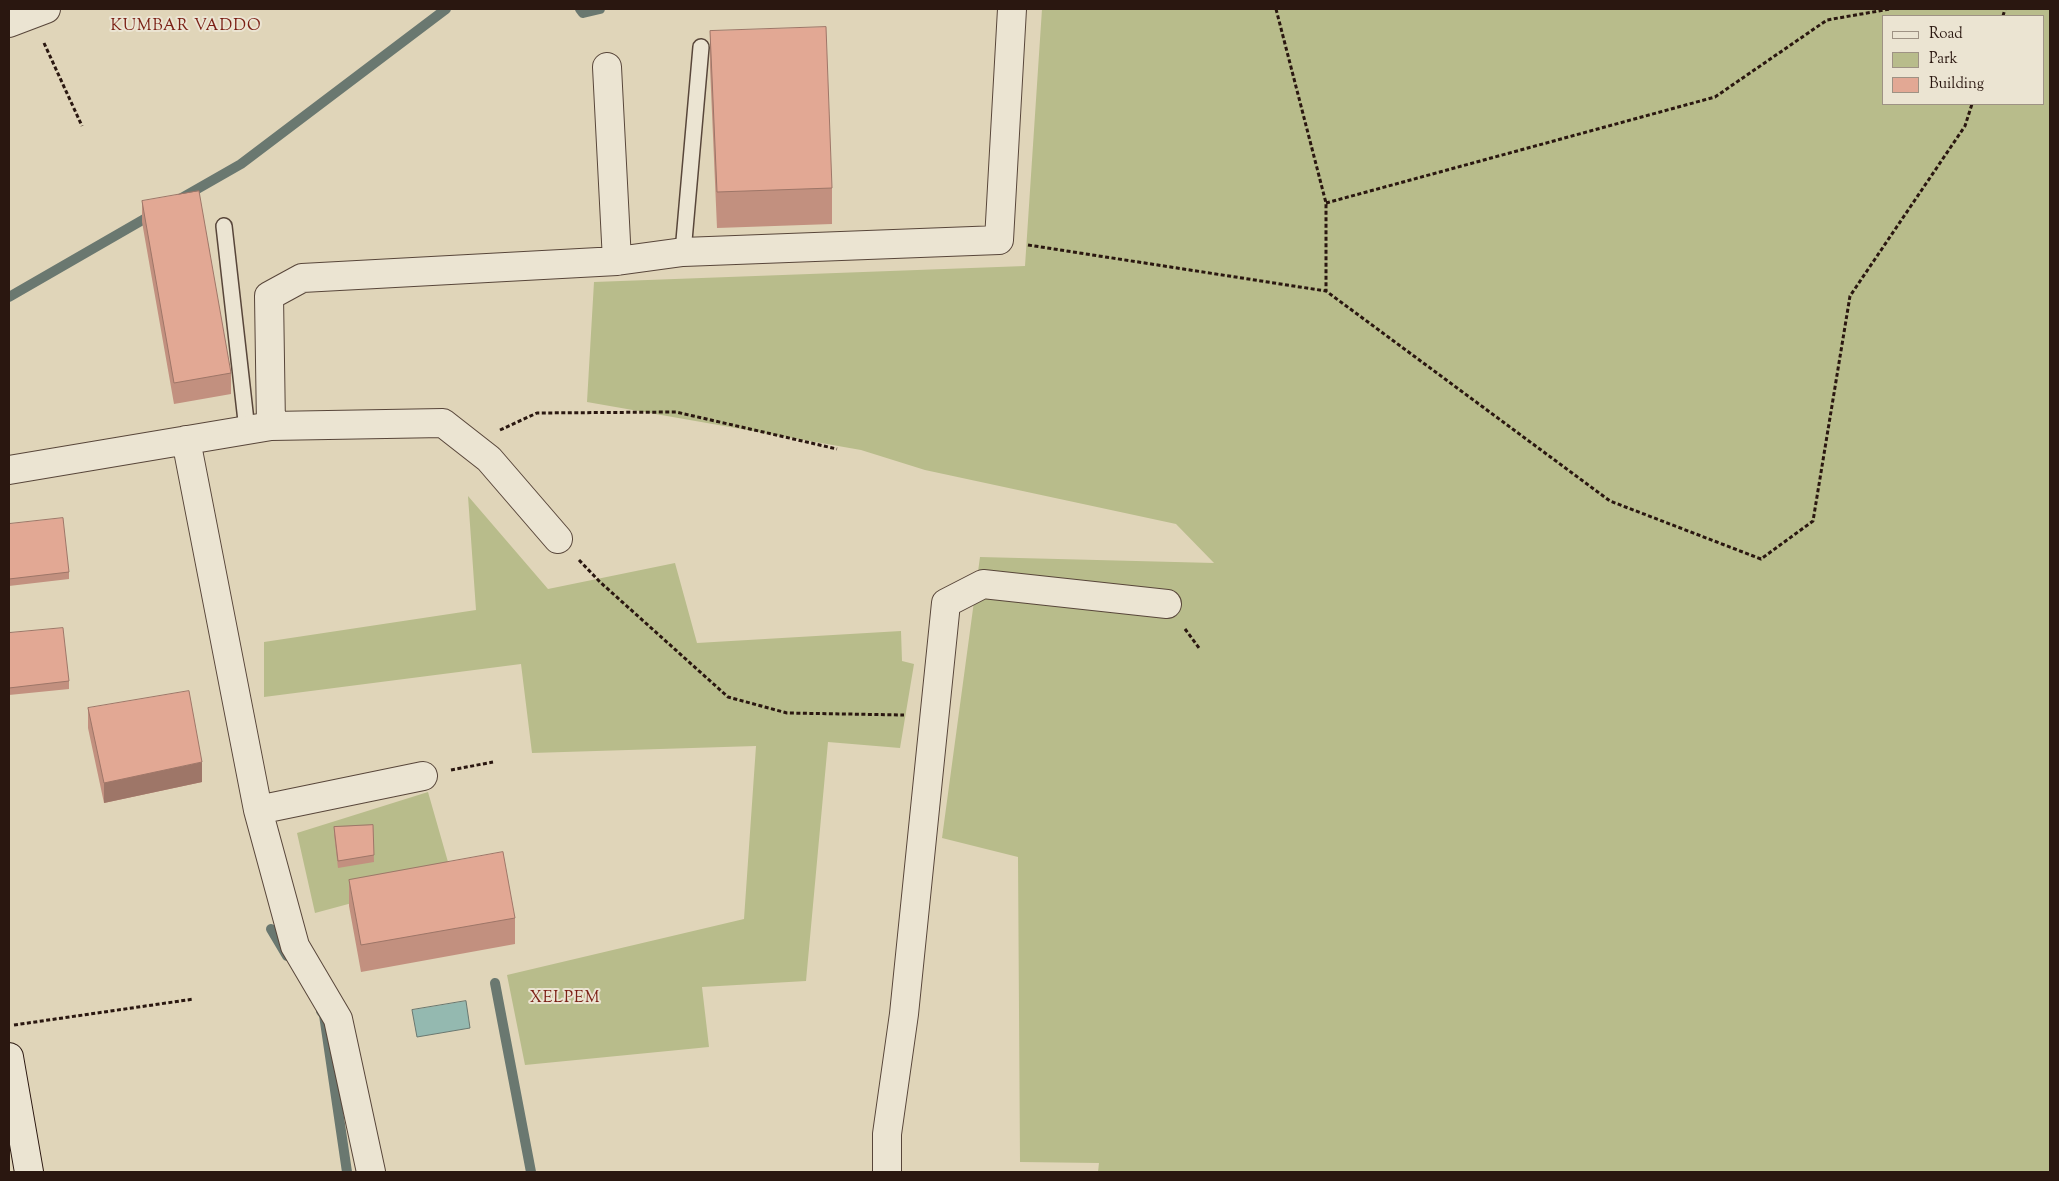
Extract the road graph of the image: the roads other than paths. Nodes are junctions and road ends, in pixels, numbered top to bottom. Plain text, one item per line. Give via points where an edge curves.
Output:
1 (46, 9) edge
2 (1012, 9) edge
3 (9, 22) edge
4 (700, 47) dead end
5 (607, 67) dead end
6 (224, 226) dead end
7 (683, 252) junction
8 (617, 260) junction
9 (259, 428) junction
10 (186, 440) junction
11 (9, 470) edge
12 (558, 539) road end
13 (1167, 604) dead end
14 (424, 776) road end
15 (258, 810) junction
16 (9, 1057) edge
17 (28, 1172) edge
18 (371, 1172) edge
19 (887, 1172) edge

1 - 3 street
2 - 7 street via 999,240
4 - 7 lane
5 - 8 street
6 - 9 lane
7 - 8 street
8 - 9 street via 302,278 269,296
9 - 10 street
9 - 12 street via 443,423 489,459
10 - 11 street
10 - 15 street
13 - 19 street via 983,584 946,603 904,1014 887,1134
14 - 15 street
15 - 18 street via 295,946 338,1019
16 - 17 street

